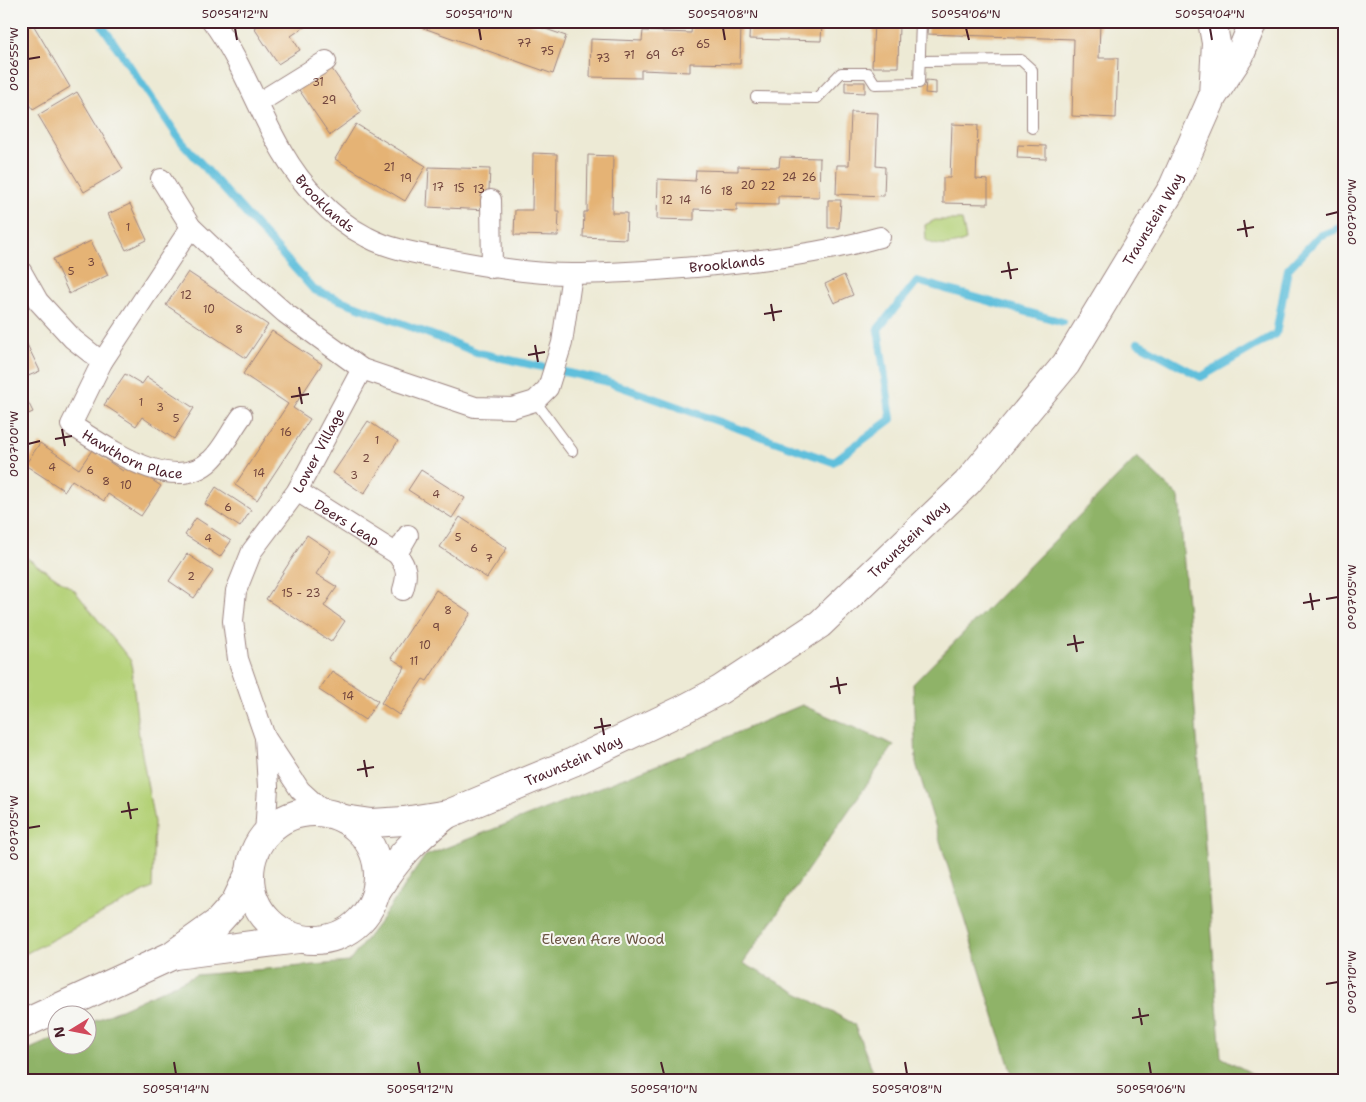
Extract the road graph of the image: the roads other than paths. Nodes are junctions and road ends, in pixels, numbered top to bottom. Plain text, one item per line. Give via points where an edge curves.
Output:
1 (212, 21) edge
2 (921, 21) edge
3 (1212, 21) edge
4 (1254, 21) edge
5 (326, 61) dead end
6 (920, 61) junction
7 (1213, 96) junction
8 (756, 97) dead end
9 (258, 103) junction
10 (1032, 128) dead end
11 (161, 179) dead end
12 (490, 200) dead end
13 (191, 226) junction
14 (880, 237) dead end
15 (492, 268) junction
16 (21, 272) edge
17 (572, 274) junction
18 (102, 362) junction
19 (362, 369) junction
20 (542, 395) junction
21 (242, 416) dead end
22 (572, 451) dead end
23 (296, 491) junction
24 (408, 536) dead end
25 (397, 554) junction
26 (404, 590) dead end
27 (265, 738) junction
28 (448, 814) junction
29 (334, 816) junction
30 (265, 834) junction
31 (249, 874) junction
32 (377, 890) junction
33 (298, 939) junction
34 (172, 956) junction
35 (21, 1025) edge

1 - 9 street, Brooklands via 230,45
2 - 6 lane
3 - 7 highway, Traunstein Way via 1216,43
4 - 7 highway, Traunstein Way via 1240,55
5 - 9 street
6 - 8 lane via 919,83 875,84 868,73 841,73 816,98
6 - 10 lane via 1021,60 1032,70
7 - 28 highway, Traunstein Way via 1173,187 1066,364 967,483 820,624 720,690 682,710 573,762
9 - 15 street, Brooklands via 282,152 316,198 342,221 367,238 409,252
11 - 13 street
12 - 15 street
13 - 18 street
13 - 19 street via 284,313
14 - 17 street, Brooklands via 845,247 749,262
15 - 17 street, Brooklands
16 - 18 street via 38,302 73,339
17 - 20 street via 562,343
18 - 21 street, Hawthorn Place via 71,425 158,472 189,473 211,461
19 - 20 street via 475,407 512,408
19 - 23 street, Lower Village
20 - 22 lane
23 - 25 street, Deers Leap
23 - 27 street, Lower Village via 252,551 236,591 233,621 238,659
24 - 25 street
25 - 26 street via 408,574
27 - 29 street, Lower Village via 300,790
27 - 30 street, Lower Village via 268,787
28 - 29 highway, Traunstein Way via 380,822
28 - 32 highway, Traunstein Way via 419,836 396,860
29 - 30 highway via 296,815 282,820
29 - 32 highway via 361,832 372,849 378,869
30 - 31 highway via 254,852
31 - 33 highway via 252,896 262,915 278,930
31 - 34 highway via 235,903 217,923
32 - 33 highway via 370,909 356,925 339,936 318,941
33 - 34 highway
34 - 35 highway

